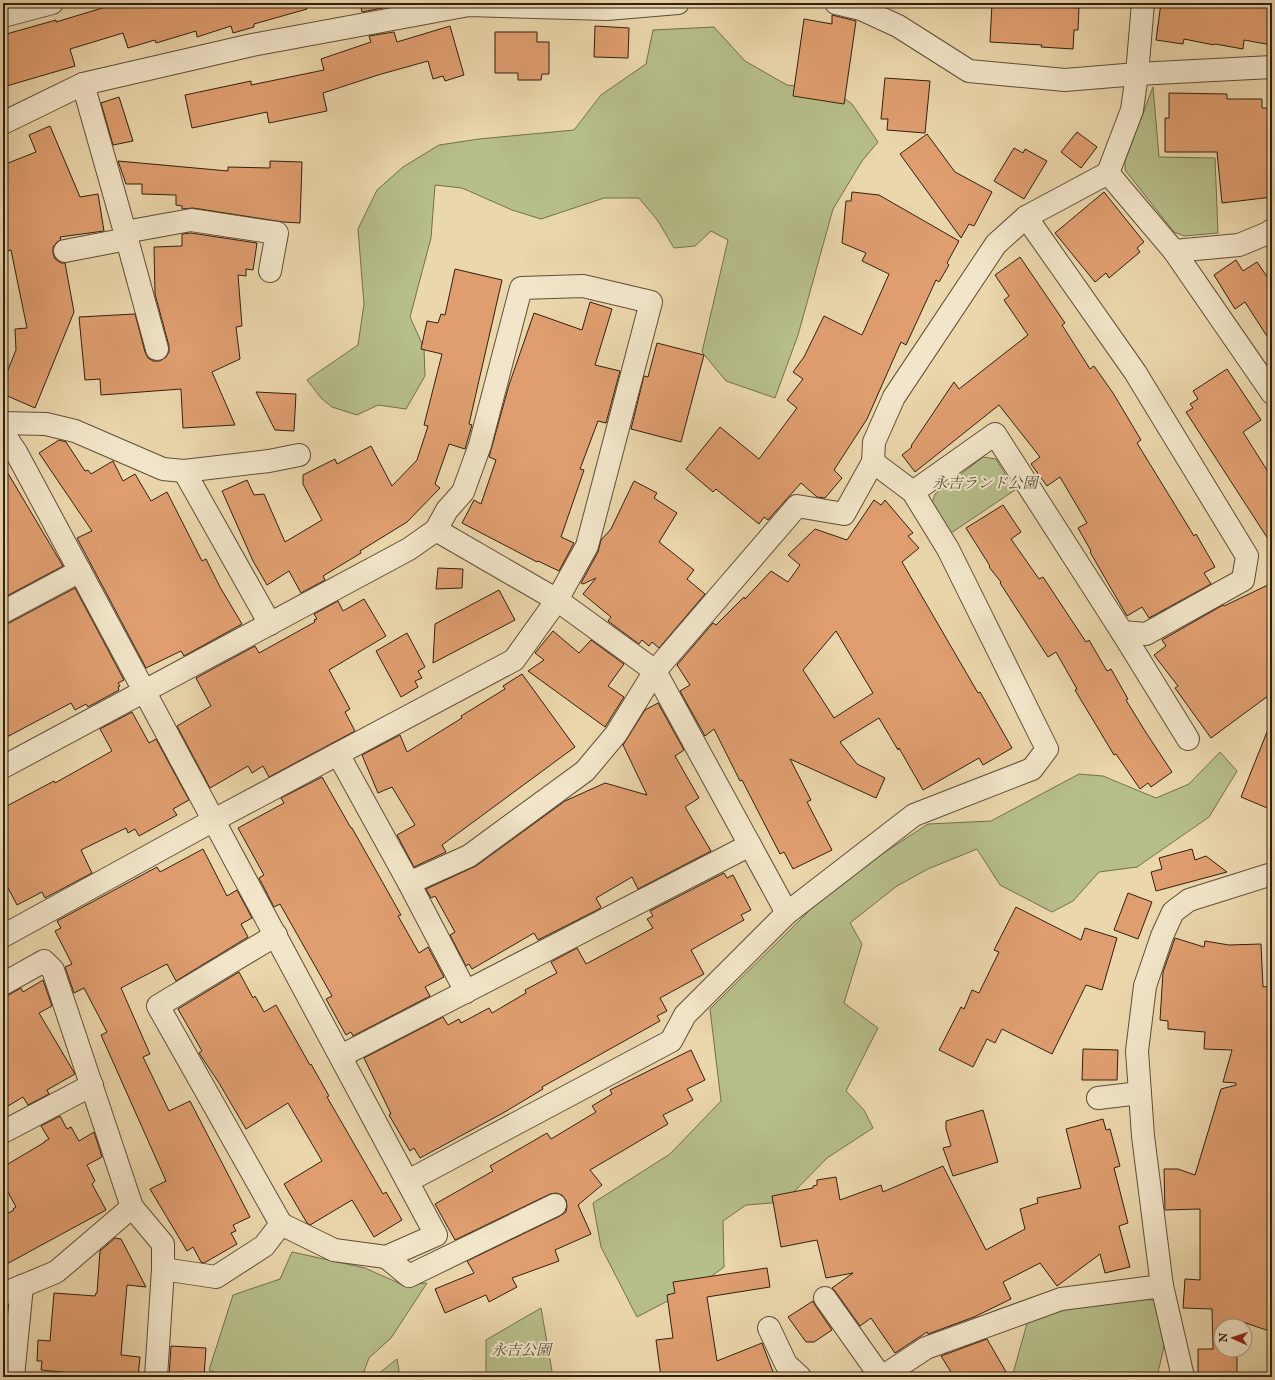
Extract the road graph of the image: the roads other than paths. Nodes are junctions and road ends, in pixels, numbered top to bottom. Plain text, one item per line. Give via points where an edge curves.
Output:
1 (52, 3) edge
2 (678, 3) edge
3 (836, 3) edge
4 (1143, 3) edge
5 (3, 16) edge
6 (1272, 67) edge
7 (1137, 74) junction
8 (83, 84) junction
9 (3, 123) edge
10 (1108, 173) junction
11 (1026, 217) junction
12 (1272, 230) edge
13 (126, 236) junction
14 (65, 251) dead end
15 (1174, 251) junction
16 (270, 271) dead end
17 (157, 349) dead end
18 (1272, 393) edge
19 (3, 423) edge
20 (3, 433) edge
21 (299, 455) dead end
22 (10, 456) edge
23 (873, 462) junction
24 (184, 471) junction
25 (912, 492) junction
26 (436, 530) junction
27 (80, 571) junction
28 (557, 600) junction
29 (3, 612) edge
30 (270, 624) junction
31 (1122, 632) junction
32 (656, 671) junction
33 (144, 691) junction
34 (1188, 739) dead end
35 (338, 754) junction
36 (3, 767) edge
37 (214, 820) junction
38 (750, 845) junction
39 (1272, 874) edge
40 (409, 883) junction
41 (787, 913) junction
42 (276, 935) junction
43 (3, 936) edge
44 (3, 984) edge
45 (466, 992) junction
46 (341, 1056) junction
47 (92, 1085) junction
48 (1140, 1093) junction
49 (1098, 1098) dead end
50 (3, 1132) edge
51 (408, 1181) junction
52 (555, 1205) dead end
53 (132, 1207) junction
54 (281, 1224) junction
55 (386, 1257) junction
56 (163, 1268) junction
57 (1162, 1286) junction
58 (12, 1290) edge
59 (825, 1298) dead end
60 (769, 1328) dead end
61 (13, 1377) edge
62 (156, 1377) edge
63 (800, 1377) edge
64 (882, 1377) edge
65 (1183, 1377) edge

1 - 5 street
2 - 8 street via 607,9 469,5 252,45
3 - 7 street via 861,9 898,26 969,71 1066,80
4 - 7 street
6 - 7 street
7 - 10 street via 1132,110
8 - 9 street
8 - 13 street
10 - 11 street
10 - 15 street
11 - 23 street via 996,244 894,398 874,442
11 - 31 street via 1135,372 1247,556 1242,580 1146,634
12 - 15 street via 1239,245
13 - 14 street
13 - 16 street via 191,220 277,233
13 - 17 street
15 - 18 street
19 - 24 street via 46,424 75,431 163,469
20 - 22 street
21 - 24 street
22 - 27 street
23 - 25 street
23 - 32 street via 844,514 797,506
24 - 30 street
25 - 31 street via 995,434
25 - 41 street via 948,549 1047,749 1032,769 914,815
26 - 28 street
26 - 28 street via 447,510 463,492 475,458 521,288 583,286 651,302 587,546
26 - 30 street via 409,549
27 - 29 street
27 - 33 street
28 - 32 street
28 - 35 street via 514,660
30 - 33 street
31 - 34 street
32 - 38 street
32 - 40 street via 616,734 585,771 469,856
33 - 36 street
33 - 37 street
35 - 37 street
35 - 40 street
37 - 42 street
37 - 43 street
38 - 41 street
38 - 45 street
39 - 48 street via 1188,900 1173,912 1145,986 1137,1051
40 - 45 street
41 - 51 street via 685,1015 671,1041
42 - 46 street
42 - 54 street via 158,1006
44 - 47 street via 44,961 54,970
45 - 46 street
46 - 51 street
47 - 50 street
47 - 53 street
48 - 49 street
48 - 57 street
51 - 55 street via 436,1235
52 - 55 street via 409,1276
53 - 56 street via 163,1244
53 - 58 street via 56,1272
54 - 55 street via 334,1250
54 - 56 street via 264,1246 216,1277
56 - 62 street
57 - 64 street via 1061,1299 926,1348
57 - 65 street
58 - 61 street
59 - 64 street
60 - 63 street via 786,1364

